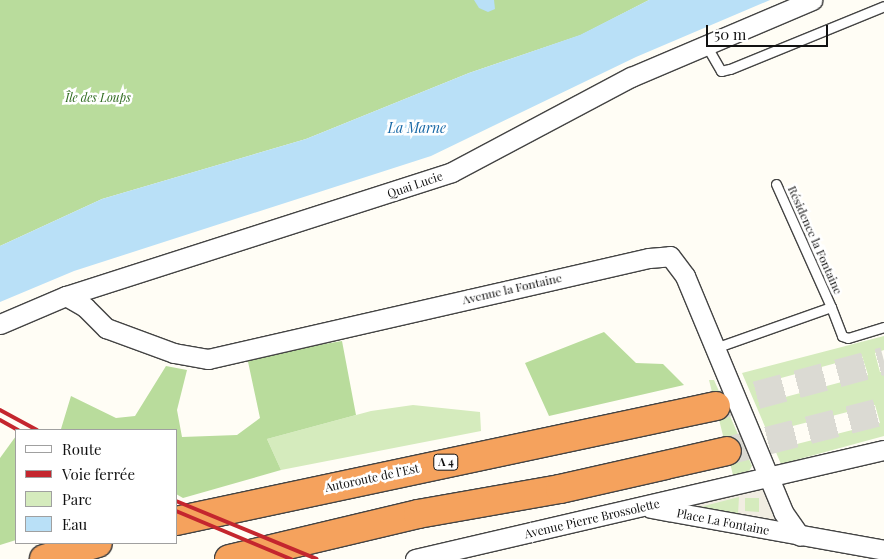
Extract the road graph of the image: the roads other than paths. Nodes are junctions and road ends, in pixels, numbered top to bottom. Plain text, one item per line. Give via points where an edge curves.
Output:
1 (812, 0) edge
2 (884, 6) edge
3 (706, 45) junction
4 (776, 184) dead end
5 (66, 296) junction
6 (832, 307) junction
7 (0, 324) edge
8 (884, 327) edge
9 (715, 348) junction
10 (716, 406) tunnel mouth
11 (884, 450) edge
12 (727, 452) tunnel mouth
13 (769, 478) junction
14 (645, 507) junction
15 (178, 521) edge
16 (800, 536) junction
17 (95, 544) edge
18 (884, 550) edge
19 (44, 559) edge
20 (229, 559) edge
21 (414, 559) edge

1 - 3 street, Quai Lucie
2 - 3 lane via 721,71
3 - 5 street, Quai Lucie via 631,77 452,172
4 - 6 lane, Résidence la Fontaine
5 - 7 street, Quai Lucie
5 - 9 street, Avenue la Fontaine via 85,307 106,328 174,353 208,359 649,258 670,256 685,276
6 - 8 lane, Résidence la Fontaine via 842,336 848,338
6 - 9 lane
9 - 13 street, Avenue la Fontaine
10 - 15 highway, Autoroute de l’Est / A 4
11 - 13 street, Avenue Pierre Brossolette
12 - 20 highway via 560,489 418,514
13 - 14 street, Avenue Pierre Brossolette
13 - 16 street, Avenue la Fontaine via 783,512
14 - 16 street, Place La Fontaine
14 - 21 street, Avenue Pierre Brossolette
16 - 18 street, Place La Fontaine
17 - 19 highway

